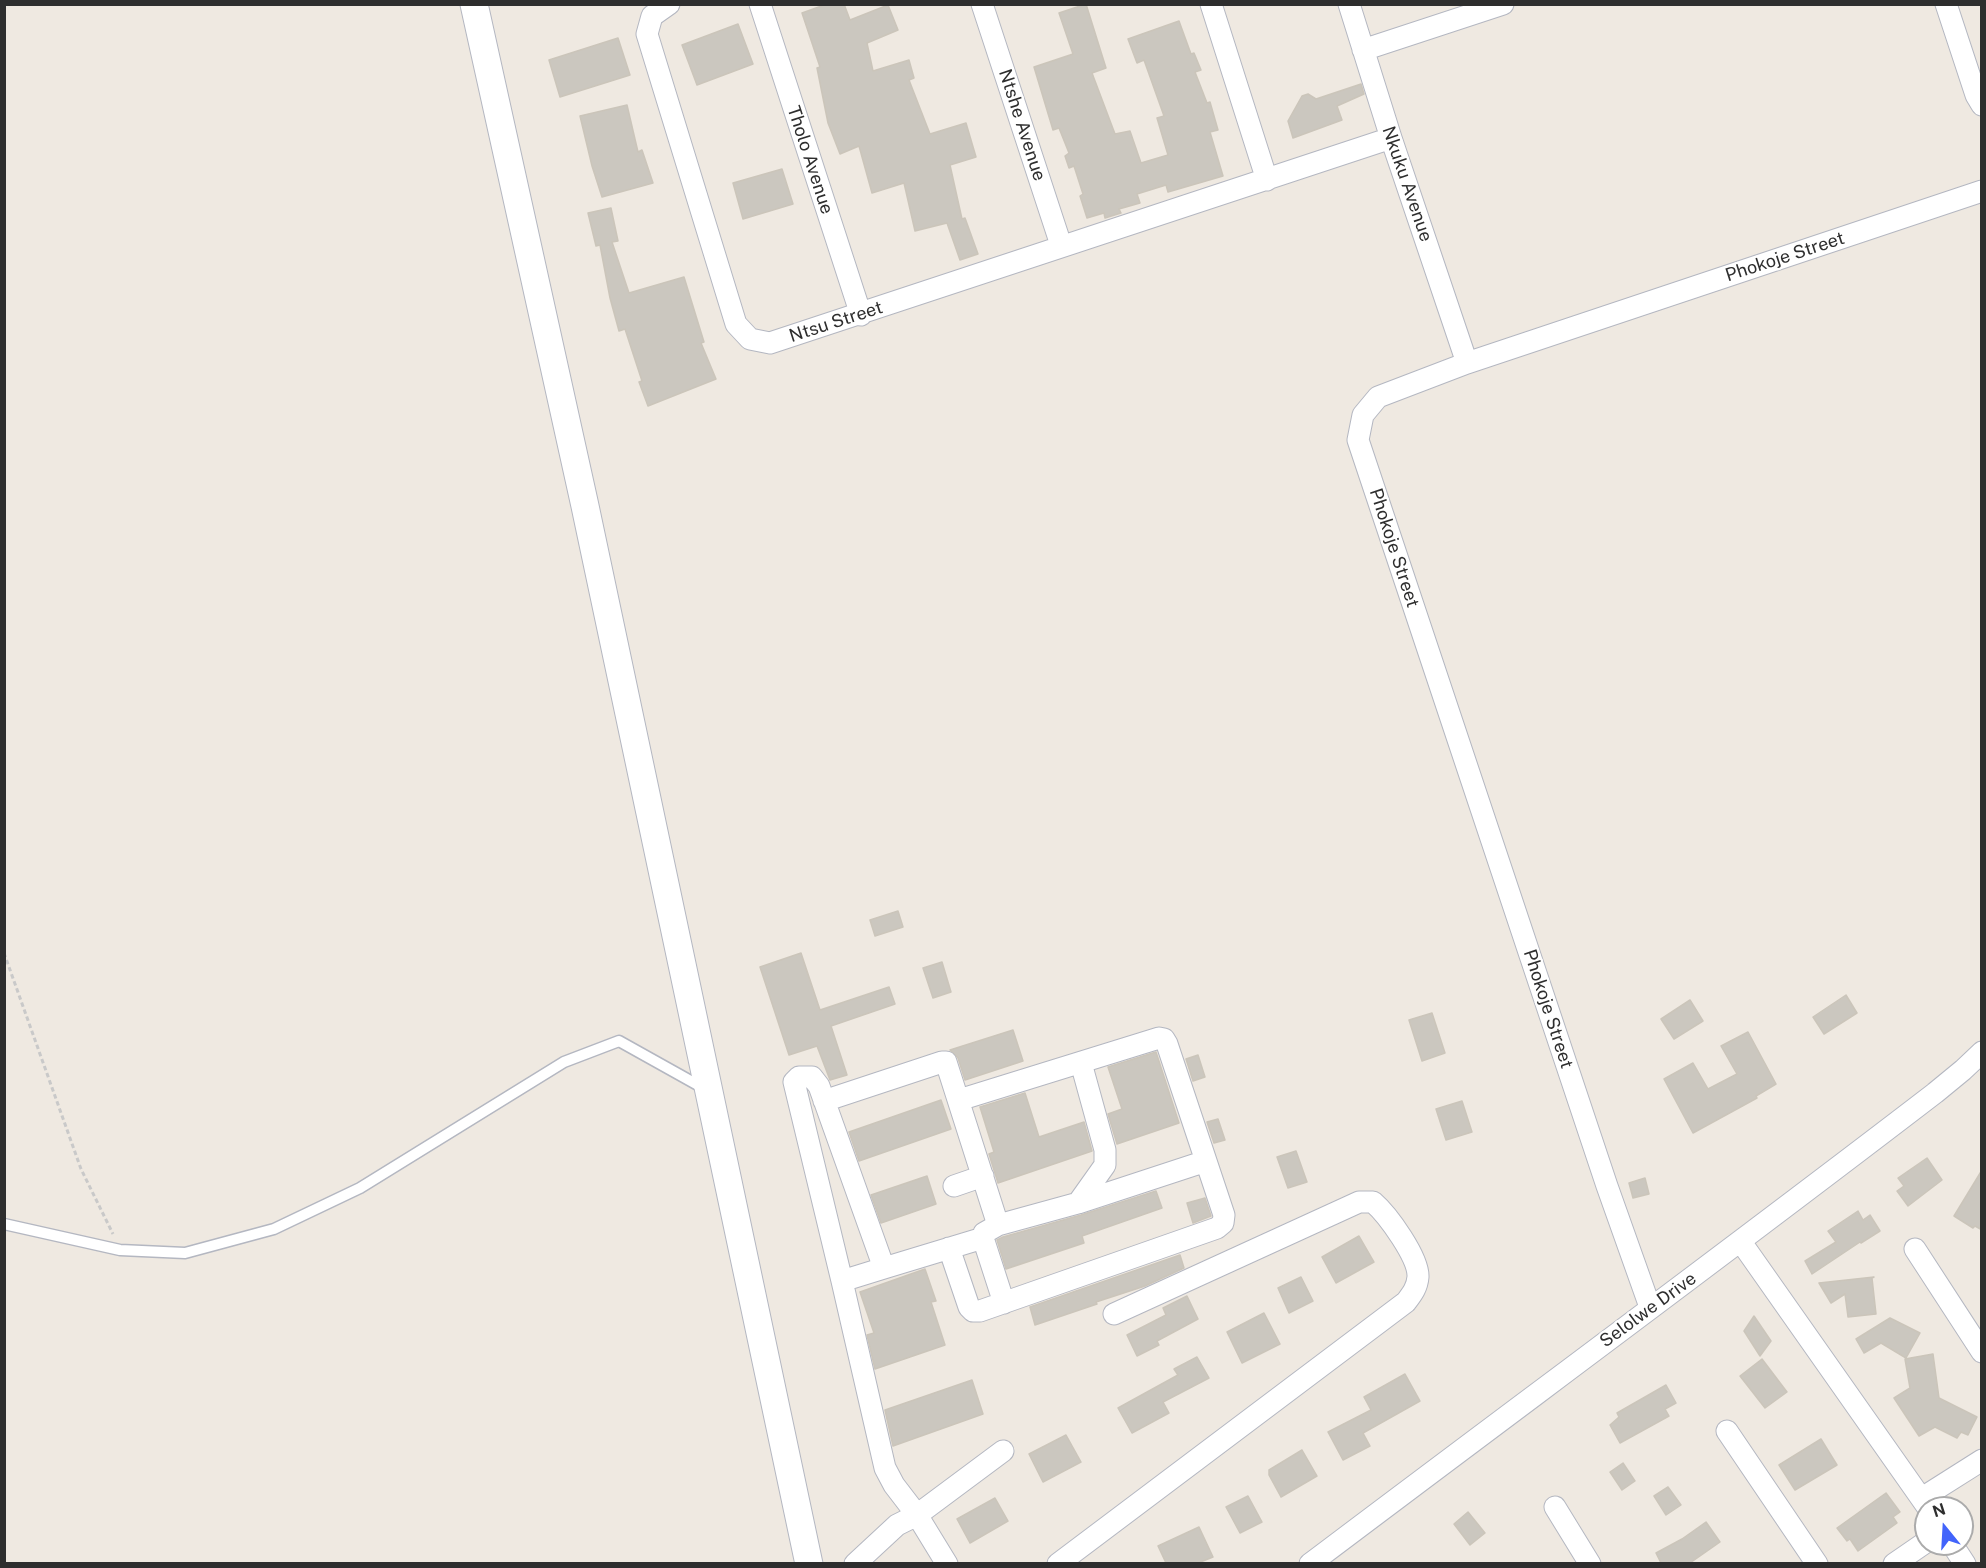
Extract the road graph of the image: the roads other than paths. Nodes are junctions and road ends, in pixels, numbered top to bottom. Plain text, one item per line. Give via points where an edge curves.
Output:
1 (474, 4) edge
2 (669, 4) edge
3 (760, 4) edge
4 (982, 4) edge
5 (1212, 4) edge
6 (1349, 4) edge
7 (1946, 4) edge
8 (1492, 6) edge
9 (1363, 50) junction
10 (1982, 105) edge
11 (1391, 138) junction
12 (1267, 180) junction
13 (1982, 191) edge
14 (1061, 245) junction
15 (861, 315) junction
16 (1467, 363) junction
17 (1982, 1052) edge
18 (1081, 1063) junction
19 (708, 1091) junction
20 (959, 1100) junction
21 (824, 1101) junction
22 (1206, 1161) junction
23 (850, 1172) junction
24 (984, 1176) junction
25 (818, 1183) junction
26 (954, 1186) dead end
27 (1078, 1203) junction
28 (4, 1224) edge
29 (990, 1231) junction
30 (1741, 1242) junction
31 (949, 1248) junction
32 (1915, 1249) dead end
33 (884, 1268) junction
34 (842, 1281) junction
35 (1004, 1303) junction
36 (1650, 1307) junction
37 (1114, 1314) dead end
38 (1982, 1352) edge
39 (1727, 1431) dead end
40 (1004, 1451) dead end
41 (1982, 1460) edge
42 (1920, 1496) edge
43 (1934, 1496) edge
44 (1555, 1507) dead end
45 (916, 1515) junction
46 (1914, 1550) edge
47 (809, 1563) edge
48 (855, 1563) edge
49 (947, 1563) edge
50 (1058, 1563) edge
51 (1310, 1563) edge
52 (1590, 1563) edge
53 (1817, 1563) edge
54 (1894, 1563) edge

1 - 19 street
2 - 15 street, Ntsu Street via 652,16 647,34 736,324 750,339 770,343
3 - 15 street, Tholo Avenue
4 - 14 street, Ntshe Avenue
5 - 12 street
6 - 9 street, Nkuku Avenue
7 - 10 street
8 - 9 street
9 - 11 street, Nkuku Avenue
11 - 12 street, Ntsu Street
11 - 16 street, Nkuku Avenue
12 - 14 street, Ntsu Street
13 - 16 street, Phokoje Street
14 - 15 street, Ntsu Street
16 - 36 street, Phokoje Street via 1378,397 1363,415 1358,440
17 - 30 street, Selolwe Drive via 1935,1094
18 - 20 street
18 - 22 street via 1164,1039
18 - 27 street via 1105,1150 1105,1165
19 - 28 lane via 619,1041 564,1062 360,1188 274,1229 185,1253 120,1250
19 - 47 street
20 - 21 street via 948,1066 942,1062
20 - 24 street
21 - 23 street
21 - 25 street via 812,1077 799,1077 794,1082
22 - 27 street
22 - 35 street via 1224,1215 1217,1228
23 - 25 street
23 - 33 street
24 - 26 street
24 - 29 street
25 - 34 street
27 - 29 street
29 - 31 street
29 - 35 street
30 - 36 street, Selolwe Drive
30 - 42 street
31 - 33 street
31 - 35 street via 973,1311
32 - 38 street
33 - 34 street
34 - 45 street via 885,1468
36 - 51 street, Selolwe Drive
37 - 50 street via 1359,1202 1373,1202 1383,1211 1416,1263 1418,1276 1416,1288 1406,1302
39 - 53 street
40 - 45 street
41 - 43 street
44 - 52 street
45 - 48 street via 897,1525
45 - 49 street
46 - 54 street

